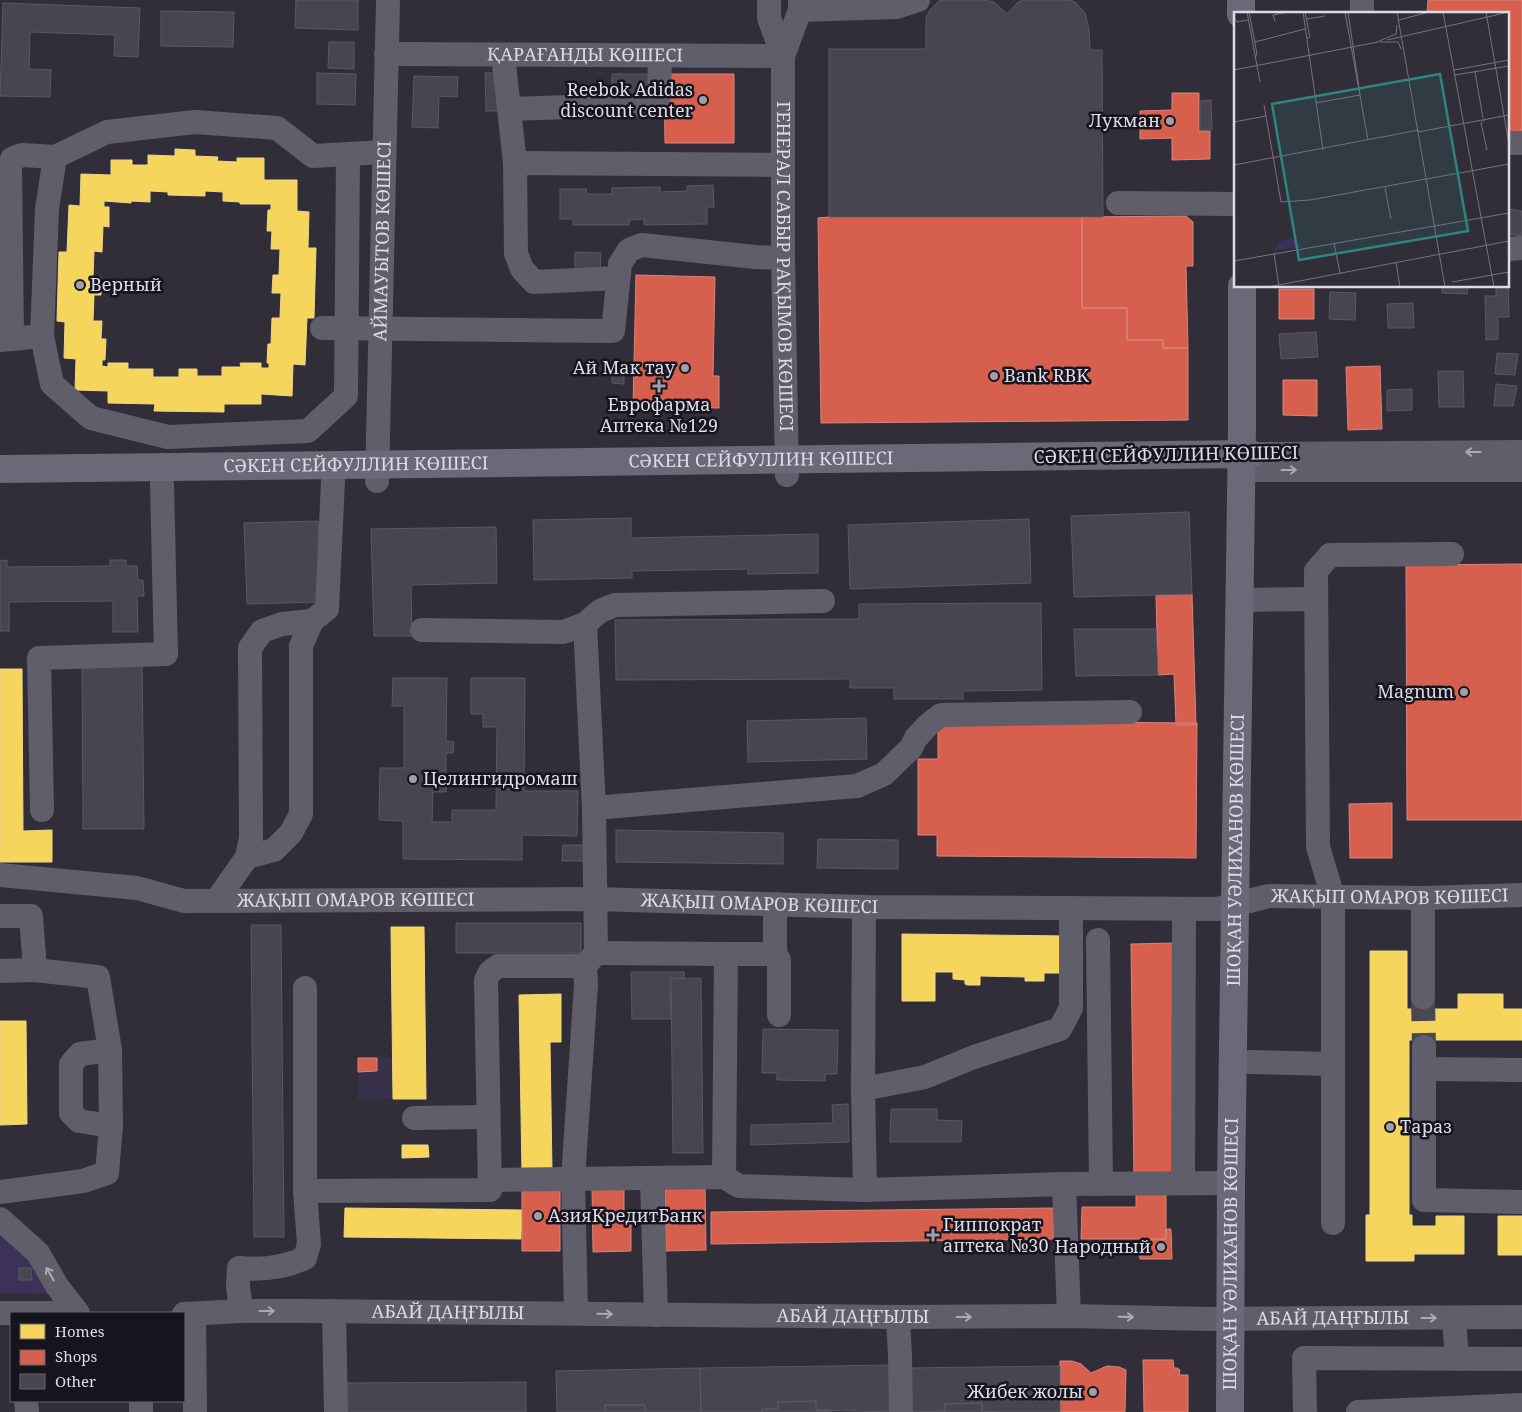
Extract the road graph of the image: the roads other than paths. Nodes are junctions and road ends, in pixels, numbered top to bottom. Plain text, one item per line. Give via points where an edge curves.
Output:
1 (388, 0) edge
2 (769, 0) edge
3 (918, 0) edge
4 (800, 5) edge
5 (842, 5) edge
6 (386, 54) junction
7 (503, 55) junction
8 (660, 56) junction
9 (783, 56) junction
10 (510, 109) junction
11 (384, 152) junction
12 (348, 154) junction
13 (55, 157) junction
14 (515, 163) junction
15 (783, 165) junction
16 (1118, 203) dead end
17 (1234, 204) edge
18 (783, 258) junction
19 (618, 278) junction
20 (1242, 288) edge
21 (322, 328) dead end
22 (347, 329) junction
23 (380, 329) junction
24 (42, 336) junction
25 (6, 339) edge
26 (174, 437) junction
27 (1522, 452) edge
28 (1244, 459) junction
29 (787, 467) junction
30 (0, 469) edge
31 (1522, 470) edge
32 (378, 473) junction
33 (171, 478) junction
34 (333, 482) junction
35 (0, 484) edge
36 (1452, 554) dead end
37 (1316, 599) junction
38 (1239, 600) junction
39 (823, 601) dead end
40 (312, 621) junction
41 (584, 624) junction
42 (422, 630) dead end
43 (1130, 712) dead end
44 (594, 808) junction
45 (42, 810) dead end
46 (247, 857) junction
47 (0, 875) edge
48 (1522, 895) edge
49 (1334, 897) junction
50 (1423, 898) junction
51 (595, 899) junction
52 (217, 900) junction
53 (775, 904) junction
54 (1236, 905) junction
55 (864, 907) junction
56 (1071, 908) junction
57 (1184, 909) junction
58 (0, 916) edge
59 (1098, 940) dead end
60 (726, 954) junction
61 (775, 954) junction
62 (591, 960) junction
63 (35, 970) junction
64 (0, 972) edge
65 (305, 988) dead end
66 (1424, 997) tunnel mouth
67 (779, 1015) dead end
68 (110, 1050) junction
69 (1250, 1062) dead end
70 (1333, 1064) junction
71 (1522, 1070) edge
72 (863, 1089) junction
73 (488, 1117) junction
74 (414, 1118) dead end
75 (111, 1126) junction
76 (724, 1177) junction
77 (573, 1179) junction
78 (652, 1179) junction
79 (491, 1180) junction
80 (1183, 1183) junction
81 (1231, 1183) junction
82 (1064, 1184) junction
83 (1101, 1184) junction
84 (865, 1190) junction
85 (305, 1191) junction
86 (0, 1192) edge
87 (1522, 1202) edge
88 (0, 1219) edge
89 (1333, 1223) dead end
90 (241, 1311) junction
91 (334, 1311) junction
92 (77, 1312) edge
93 (576, 1313) junction
94 (189, 1314) edge
95 (656, 1315) junction
96 (1069, 1316) junction
97 (898, 1317) junction
98 (1522, 1317) edge
99 (1454, 1318) junction
100 (1230, 1319) junction
101 (1522, 1358) edge
102 (1457, 1359) junction
103 (1522, 1404) edge
104 (195, 1412) edge
105 (336, 1412) edge
106 (901, 1412) edge
107 (1230, 1412) edge
108 (1305, 1412) edge
109 (1358, 1412) edge

1 - 6 street, АЙМАУЫТОВ КӨШЕСІ
2 - 9 street, ГЕНЕРАЛ САБЫР РАҚЫМОВ КӨШЕСІ via 768,18
3 - 5 street via 896,7
4 - 5 street
4 - 9 street, ГЕНЕРАЛ САБЫР РАҚЫМОВ КӨШЕСІ
6 - 7 street, ҚАРАҒАНДЫ КӨШЕСІ
6 - 11 street, АЙМАУЫТОВ КӨШЕСІ
7 - 8 street, ҚАРАҒАНДЫ КӨШЕСІ
7 - 10 street
8 - 9 street, ҚАРАҒАНДЫ КӨШЕСІ
8 - 10 street via 656,104
9 - 15 street, ГЕНЕРАЛ САБЫР РАҚЫМОВ КӨШЕСІ
10 - 14 street
11 - 12 street
11 - 23 street, АЙМАУЫТОВ КӨШЕСІ
12 - 13 street via 313,156 277,128 195,122 107,132
12 - 22 street
13 - 24 street via 47,209
13 - 25 street via 22,155 12,158 10,165
14 - 15 street
14 - 19 street via 516,253 522,269 534,282
15 - 18 street, ГЕНЕРАЛ САБЫР РАҚЫМОВ КӨШЕСІ
16 - 17 street
18 - 19 street via 642,245 628,250 620,264
18 - 29 street, ГЕНЕРАЛ САБЫР РАҚЫМОВ КӨШЕСІ
19 - 23 street via 613,331
20 - 28 main road, ШОҚАН УӘЛИХАНОВ КӨШЕСІ
21 - 22 street
22 - 23 street
22 - 26 street via 346,396 308,432
23 - 32 street, АЙМАУЫТОВ КӨШЕСІ
24 - 25 street
24 - 26 street via 52,384 91,418
26 - 33 street
27 -> 28 street, СӘКЕН СЕЙФУЛЛИН КӨШЕСІ
28 - 29 main road, СӘКЕН СЕЙФУЛЛИН КӨШЕСІ
28 -> 31 street, СӘКЕН СЕЙФУЛЛИН КӨШЕСІ
28 - 38 main road, ШОҚАН УӘЛИХАНОВ КӨШЕСІ
29 - 32 main road, СӘКЕН СЕЙФУЛЛИН КӨШЕСІ
30 - 33 main road, СӘКЕН СЕЙФУЛЛИН КӨШЕСІ
32 - 33 main road, СӘКЕН СЕЙФУЛЛИН КӨШЕСІ
32 - 34 main road, СӘКЕН СЕЙФУЛЛИН КӨШЕСІ
33 - 34 main road, СӘКЕН СЕЙФУЛЛИН КӨШЕСІ
33 - 35 main road, СӘКЕН СЕЙФУЛЛИН КӨШЕСІ
33 - 45 street via 166,654 39,658
34 - 40 street via 327,609
36 - 37 street via 1330,555 1316,571
37 - 38 street
37 - 49 street via 1318,847
38 - 54 main road, ШОҚАН УӘЛИХАНОВ КӨШЕСІ
39 - 41 street via 615,605 600,611
40 - 46 street via 301,646 301,814 291,833 274,850
40 - 46 street via 262,630 250,648 251,838
41 - 42 street via 563,632
41 - 44 street
43 - 44 street via 941,715 884,774 857,786
44 - 51 street
46 - 52 street
47 - 52 street, ЖАҚЫП ОМАРОВ КӨШЕСІ via 137,888 184,901
48 - 50 street, ЖАҚЫП ОМАРОВ КӨШЕСІ
49 - 50 street, ЖАҚЫП ОМАРОВ КӨШЕСІ
49 - 54 street, ЖАҚЫП ОМАРОВ КӨШЕСІ via 1269,896
49 - 70 street
50 - 66 street
51 - 52 street, ЖАҚЫП ОМАРОВ КӨШЕСІ
51 - 53 street, ЖАҚЫП ОМАРОВ КӨШЕСІ
51 - 62 street
53 - 55 street, ЖАҚЫП ОМАРОВ КӨШЕСІ
53 - 61 street
54 - 57 street, ЖАҚЫП ОМАРОВ КӨШЕСІ via 1217,909
54 - 81 main road, ШОҚАН УӘЛИХАНОВ КӨШЕСІ
55 - 56 street, ЖАҚЫП ОМАРОВ КӨШЕСІ
55 - 72 street
56 - 57 street, ЖАҚЫП ОМАРОВ КӨШЕСІ
56 - 72 street via 1071,1008 1060,1029 925,1077
57 - 80 street
58 - 63 street via 31,916
59 - 83 street
60 - 61 street
60 - 62 street
60 - 76 street
61 - 67 street via 779,960
62 - 73 street via 498,966 490,972 486,980
62 - 77 street via 586,985
63 - 64 street
63 - 68 street via 98,977
65 - 85 street
68 - 75 street
68 - 75 street via 80,1054 71,1064 71,1113 79,1122
69 - 70 street
70 - 89 street
71 - 87 street via 1424,1058 1424,1200
72 - 84 street
73 - 74 street
73 - 79 street
75 - 86 street via 107,1173 83,1181
76 - 78 street
76 - 84 street via 739,1186
77 - 78 street
77 - 79 street
77 - 93 street
78 - 95 street
79 - 85 street via 490,1190
80 - 81 street
80 - 83 street
81 - 100 main road, ШОҚАН УӘЛИХАНОВ КӨШЕСІ
82 - 83 street
82 - 84 street
82 - 96 street
85 - 90 street via 309,1244 304,1258 288,1266 239,1268
92 -> 88 street via 38,1253
90 -> 91 street, АБАЙ ДАҢҒЫЛЫ
90 - 94 street, АБАЙ ДАҢҒЫЛЫ
91 - 93 street, АБАЙ ДАҢҒЫЛЫ
91 - 105 street
93 -> 95 street, АБАЙ ДАҢҒЫЛЫ
94 - 104 street
95 - 97 street, АБАЙ ДАҢҒЫЛЫ
97 -> 96 street, АБАЙ ДАҢҒЫЛЫ
96 -> 100 street, АБАЙ ДАҢҒЫЛЫ
97 - 106 street
98 - 99 street, АБАЙ ДАҢҒЫЛЫ
100 -> 99 street, АБАЙ ДАҢҒЫЛЫ
99 - 102 street
100 - 107 main road, ШОҚАН УӘЛИХАНОВ КӨШЕСІ
101 - 102 street
102 - 108 street via 1304,1358
103 - 109 street

